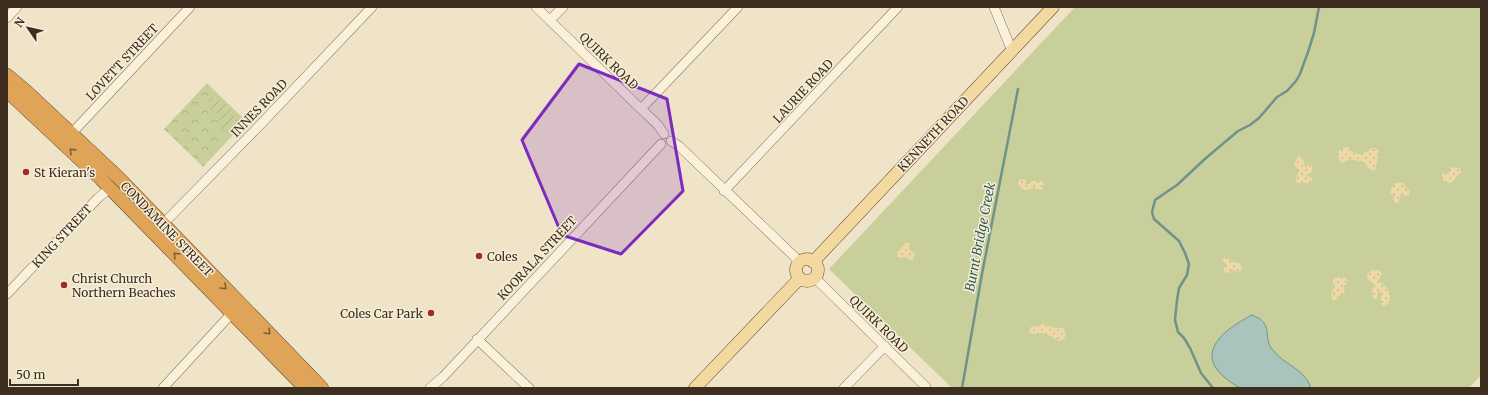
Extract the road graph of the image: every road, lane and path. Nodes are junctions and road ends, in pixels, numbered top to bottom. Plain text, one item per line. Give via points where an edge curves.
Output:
1 (17, 7) edge
2 (190, 7) edge
3 (372, 7) edge
4 (536, 7) edge
5 (563, 7) edge
6 (738, 7) edge
7 (898, 7) edge
8 (994, 7) edge
9 (1053, 7) edge
10 (7, 18) edge
11 (550, 20) junction
12 (1012, 50) junction
13 (7, 75) edge
14 (7, 91) edge
15 (641, 109) junction
16 (72, 133) junction
17 (664, 134) junction
18 (672, 141) junction
19 (661, 144) junction
20 (114, 183) junction
21 (724, 191) junction
22 (163, 224) junction
23 (800, 262) junction
24 (813, 262) junction
25 (800, 278) junction
26 (815, 278) junction
27 (7, 294) edge
28 (232, 313) junction
29 (478, 339) junction
30 (885, 346) junction
31 (926, 386) dead end
32 (163, 388) edge
33 (305, 388) edge
34 (322, 388) edge
35 (430, 388) edge
36 (529, 388) edge
37 (694, 388) edge
38 (844, 388) edge

1 - 10 street
2 - 16 street, LOVETT STREET
3 - 22 street, INNES ROAD
4 - 11 street, QUIRK ROAD
5 - 11 street
6 - 15 street
7 - 21 street, LAURIE ROAD
8 - 12 street
9 - 12 main road, KENNETH ROAD
11 - 15 street, QUIRK ROAD
12 - 24 main road, KENNETH ROAD
13 - 16 highway, CONDAMINE STREET
20 -> 14 highway, CONDAMINE STREET
15 - 17 street, QUIRK ROAD
16 - 20 highway, CONDAMINE STREET
17 - 18 street via 669,135
17 - 19 street via 660,138
18 - 19 street via 668,145
18 - 21 street
19 - 29 street, KOORALA STREET
20 - 22 highway, CONDAMINE STREET
20 - 27 street, KING STREET
28 -> 20 highway, CONDAMINE STREET
21 - 23 street
22 -> 34 highway, CONDAMINE STREET
23 - 24 main road
23 - 25 main road via 797,269
24 - 26 main road via 818,269
25 - 26 main road via 808,281
25 - 37 main road
26 - 30 street, QUIRK ROAD
28 - 32 street
28 - 33 highway, CONDAMINE STREET
29 - 35 street, KOORALA STREET
29 - 36 street
30 - 31 street, QUIRK ROAD
30 - 38 street

